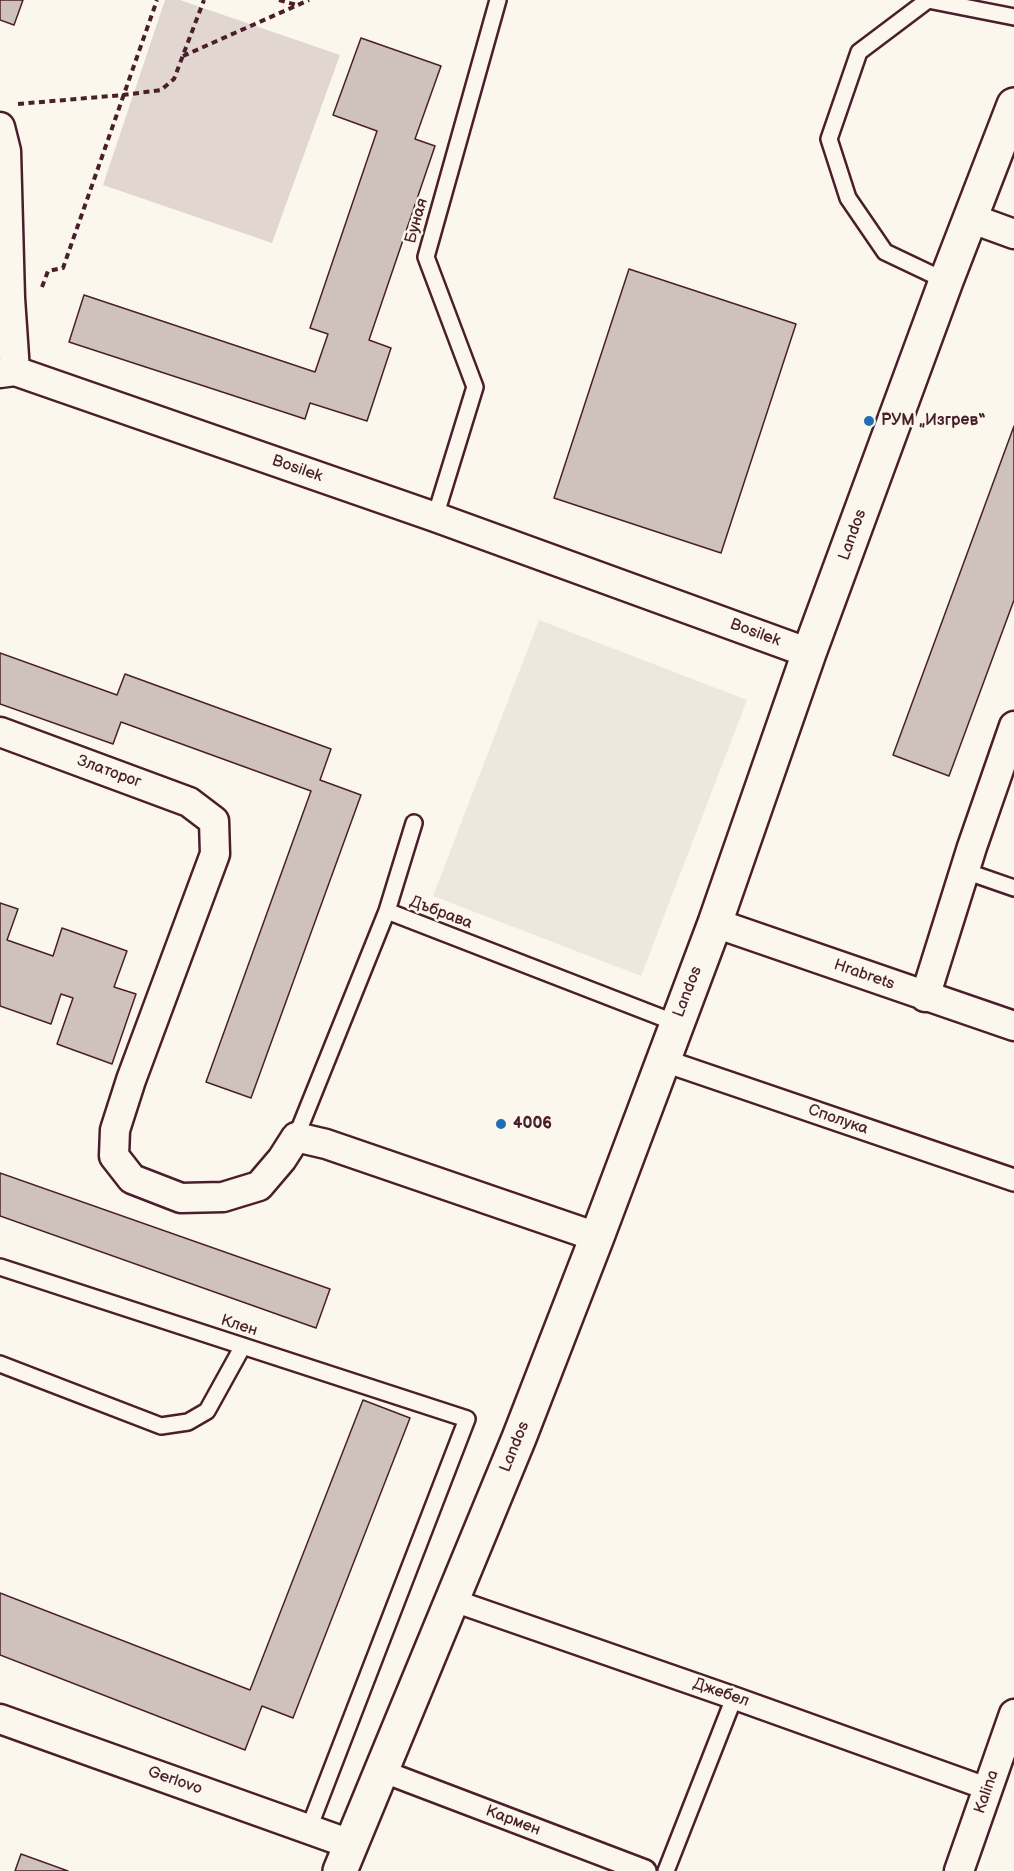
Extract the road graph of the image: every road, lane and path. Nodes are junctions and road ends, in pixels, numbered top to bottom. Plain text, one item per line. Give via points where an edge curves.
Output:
1 (157, 0) edge
2 (204, 0) edge
3 (279, 0) edge
4 (309, 0) edge
5 (498, 0) edge
6 (297, 5) junction
7 (1014, 17) edge
8 (182, 56) junction
9 (123, 95) junction
10 (1014, 105) edge
11 (6, 116) edge
12 (970, 218) junction
13 (1014, 234) edge
14 (946, 281) junction
15 (9, 298) junction
16 (8, 372) edge
17 (435, 516) junction
18 (809, 653) junction
19 (1014, 726) edge
20 (0, 732) edge
21 (414, 824) dead end
22 (964, 871) junction
23 (1014, 888) edge
24 (387, 911) junction
25 (715, 923) junction
26 (925, 997) junction
27 (676, 1023) junction
28 (1014, 1026) edge
29 (662, 1060) junction
30 (296, 1137) junction
31 (1014, 1180) edge
32 (597, 1237) junction
33 (0, 1267) edge
34 (243, 1346) junction
35 (0, 1364) edge
36 (452, 1600) junction
37 (734, 1698) junction
38 (1014, 1714) edge
39 (0, 1719) edge
40 (382, 1771) junction
41 (988, 1790) junction
42 (309, 1828) junction
43 (345, 1858) edge
44 (645, 1871) edge
45 (666, 1871) edge
46 (959, 1871) edge

1 - 9 path
2 - 8 path
3 - 6 path
4 - 6 path
5 - 17 lane, Буная via 426,257 475,387
6 - 8 path
7 - 14 lane via 928,0 860,52 829,139 848,198 885,252
8 - 9 path via 174,79 161,90
9 - 11 path
9 - 15 path via 63,268 48,271 38,297
10 - 12 street, Landos
11 - 15 street, Bosilek
12 - 13 street
12 - 14 street, Landos
14 - 18 street, Landos
15 - 16 street, Bosilek
16 - 17 street, Bosilek
17 - 18 street, Bosilek
18 - 25 street, Landos
19 - 22 street
20 - 30 street, Златорог via 189,802 214,821 215,854 131,1080 115,1130 114,1156 132,1179 181,1198 223,1197 259,1186
21 - 24 lane
22 - 23 lane
22 - 26 street
24 - 27 lane, Дъбрава
24 - 30 lane, Дъбрава
25 - 26 street, Hrabrets
25 - 27 street, Landos
26 - 28 street, Hrabrets
27 - 29 street, Landos
29 - 31 street, Сполука
29 - 32 street, Landos
30 - 32 street
32 - 36 street, Landos
33 - 34 lane, Клен
34 - 35 lane via 207,1412 188,1422 161,1426
34 - 42 lane, Клен via 467,1419
36 - 37 street, Джебел
36 - 40 street, Landos
37 - 41 street, Джебел
37 - 45 lane
38 - 41 street, Kalina
39 - 42 street, Gerlovo
40 - 43 street, Landos
40 - 44 street, Кармен
41 - 46 street, Kalina
42 - 43 street, Gerlovo

